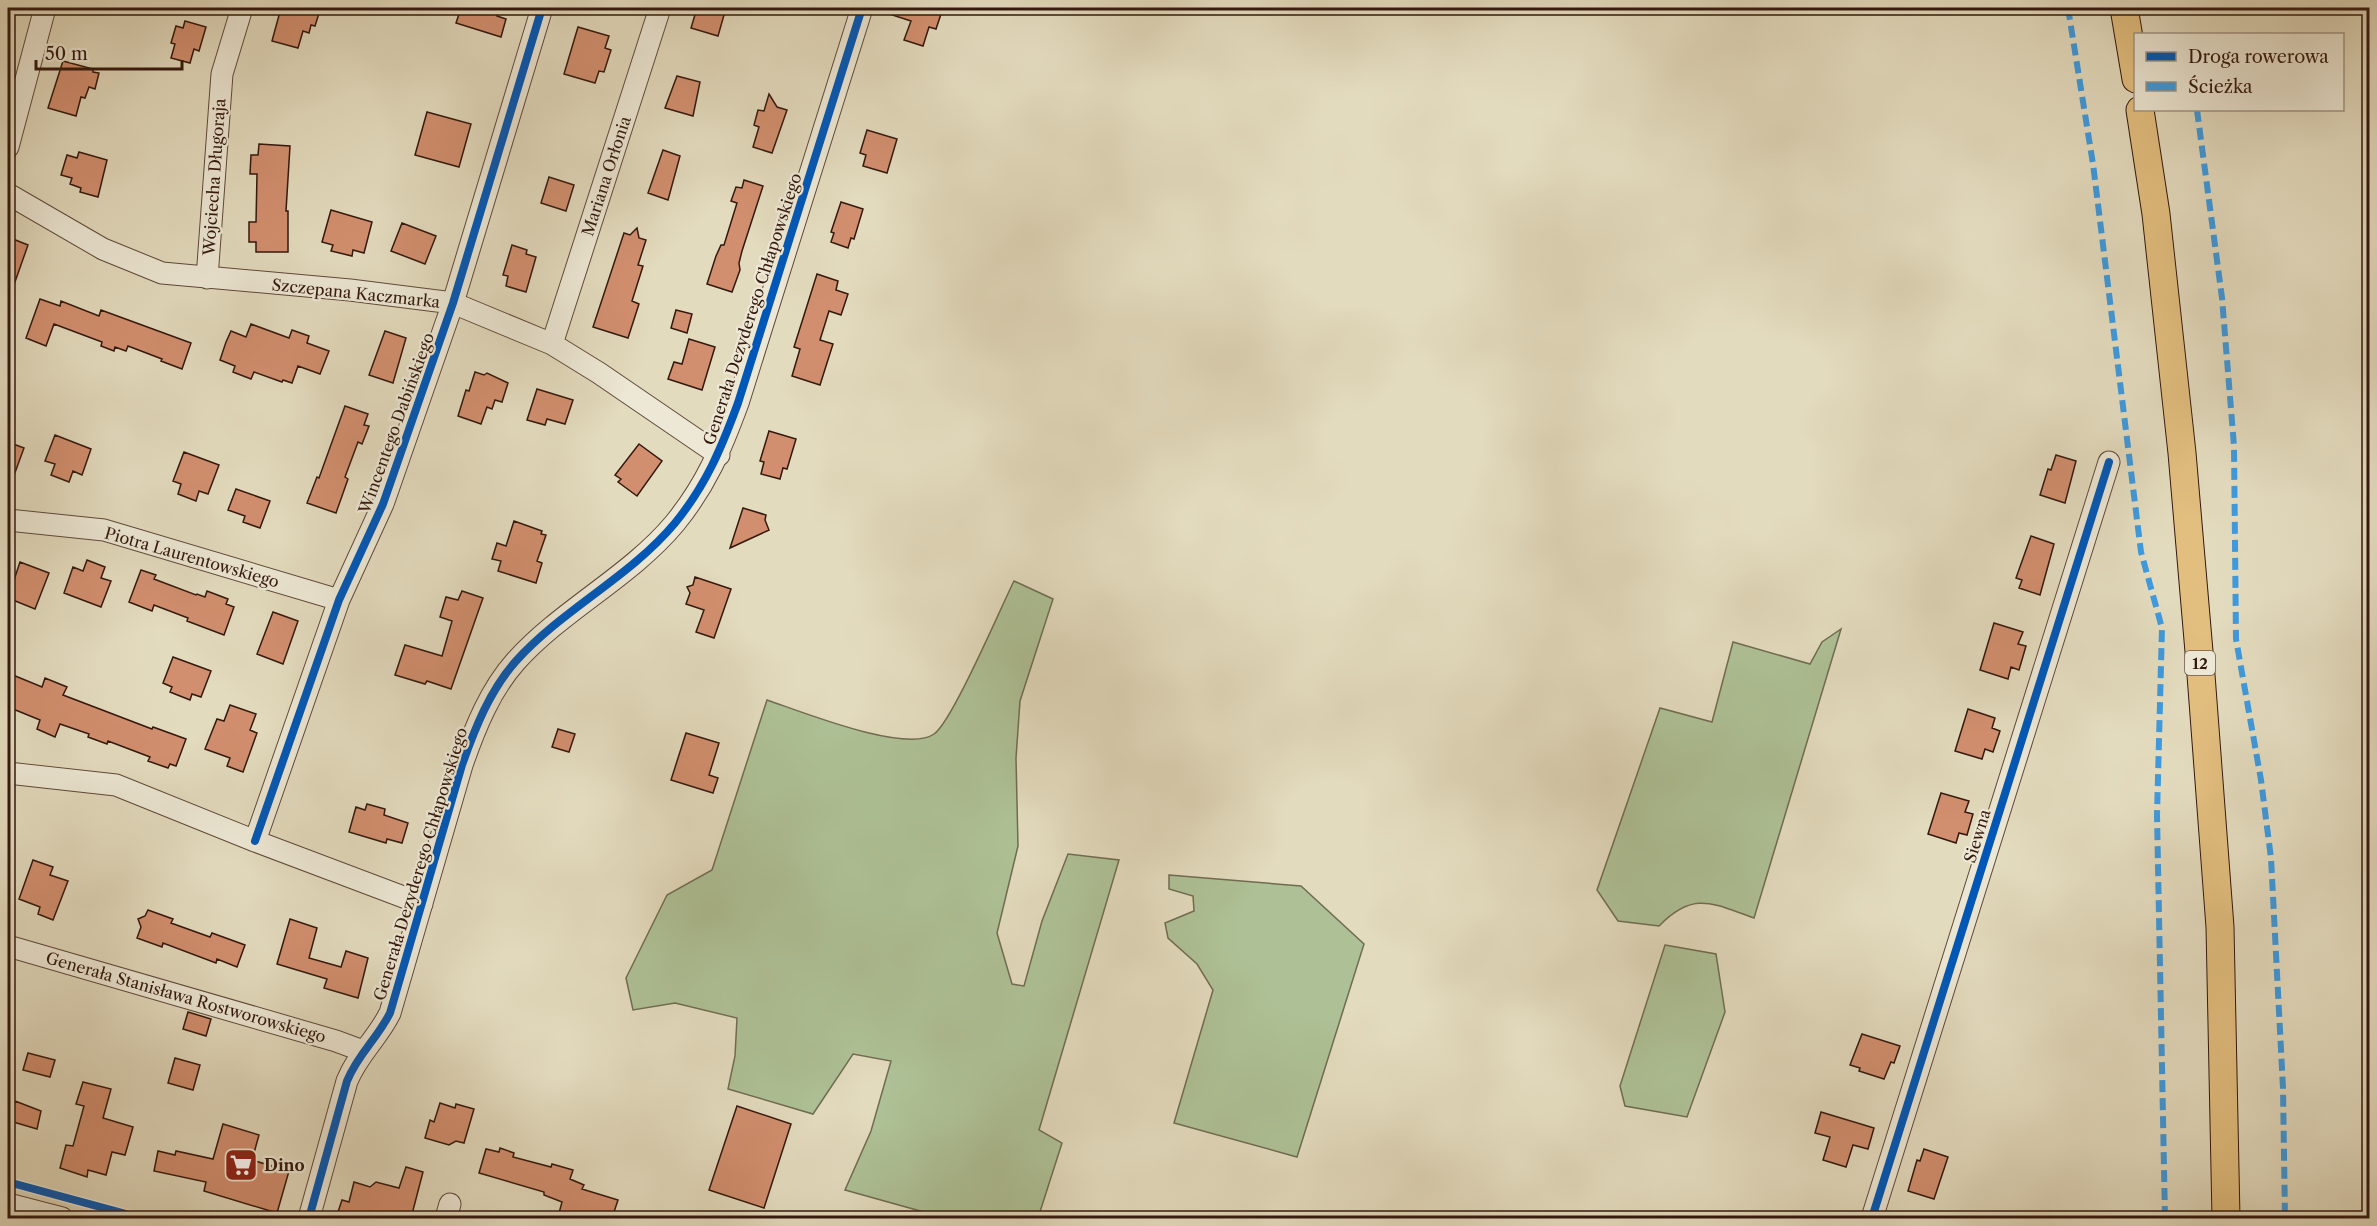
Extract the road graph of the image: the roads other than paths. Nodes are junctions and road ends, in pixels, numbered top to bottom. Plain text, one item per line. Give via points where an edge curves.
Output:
1 (45, 8) edge
2 (242, 8) edge
3 (542, 8) edge
4 (660, 8) edge
5 (862, 8) edge
6 (2124, 8) edge
7 (2134, 67) edge
8 (2140, 111) edge
9 (8, 147) edge
10 (8, 195) edge
11 (207, 278) junction
12 (453, 303) junction
13 (552, 344) junction
14 (719, 455) junction
15 (2109, 462) dead end
16 (8, 520) edge
17 (339, 600) junction
18 (8, 773) edge
19 (255, 841) junction
20 (422, 904) junction
21 (8, 946) edge
22 (363, 1051) junction
23 (8, 1204) edge
24 (62, 1218) edge
25 (309, 1218) edge
26 (1872, 1218) edge
27 (2226, 1218) edge

1 - 9 street
2 - 11 street, Wojciecha Długoraja via 222,74
3 - 12 street, Wincentego Dabińskiego
4 - 13 street, Mariana Orłonia
5 - 14 street, Generała Dezyderego Chłapowskiego
6 - 7 main road
8 - 27 main road, 12 via 2180,430 2201,675 2220,927
10 - 11 street, Szczepana Kaczmarka via 112,253 162,273
11 - 12 street, Szczepana Kaczmarka
12 - 13 street, Szczepana Kaczmarka
12 - 17 street, Wincentego Dabińskiego via 383,504
13 - 14 street, Szczepana Kaczmarka
14 - 20 street, Generała Dezyderego Chłapowskiego via 673,525 539,639 515,662 494,692 476,725 462,765
15 - 26 street, Siewna
16 - 17 street, Piotra Laurentowskiego via 104,530
17 - 19 street, Wincentego Dabińskiego
18 - 19 street via 116,785
19 - 20 street
20 - 22 street, Generała Dezyderego Chłapowskiego via 390,1013 382,1030
21 - 22 street, Generała Stanisława Rostworowskiego
22 - 25 street, Generała Dezyderego Chłapowskiego via 347,1081
23 - 24 street

